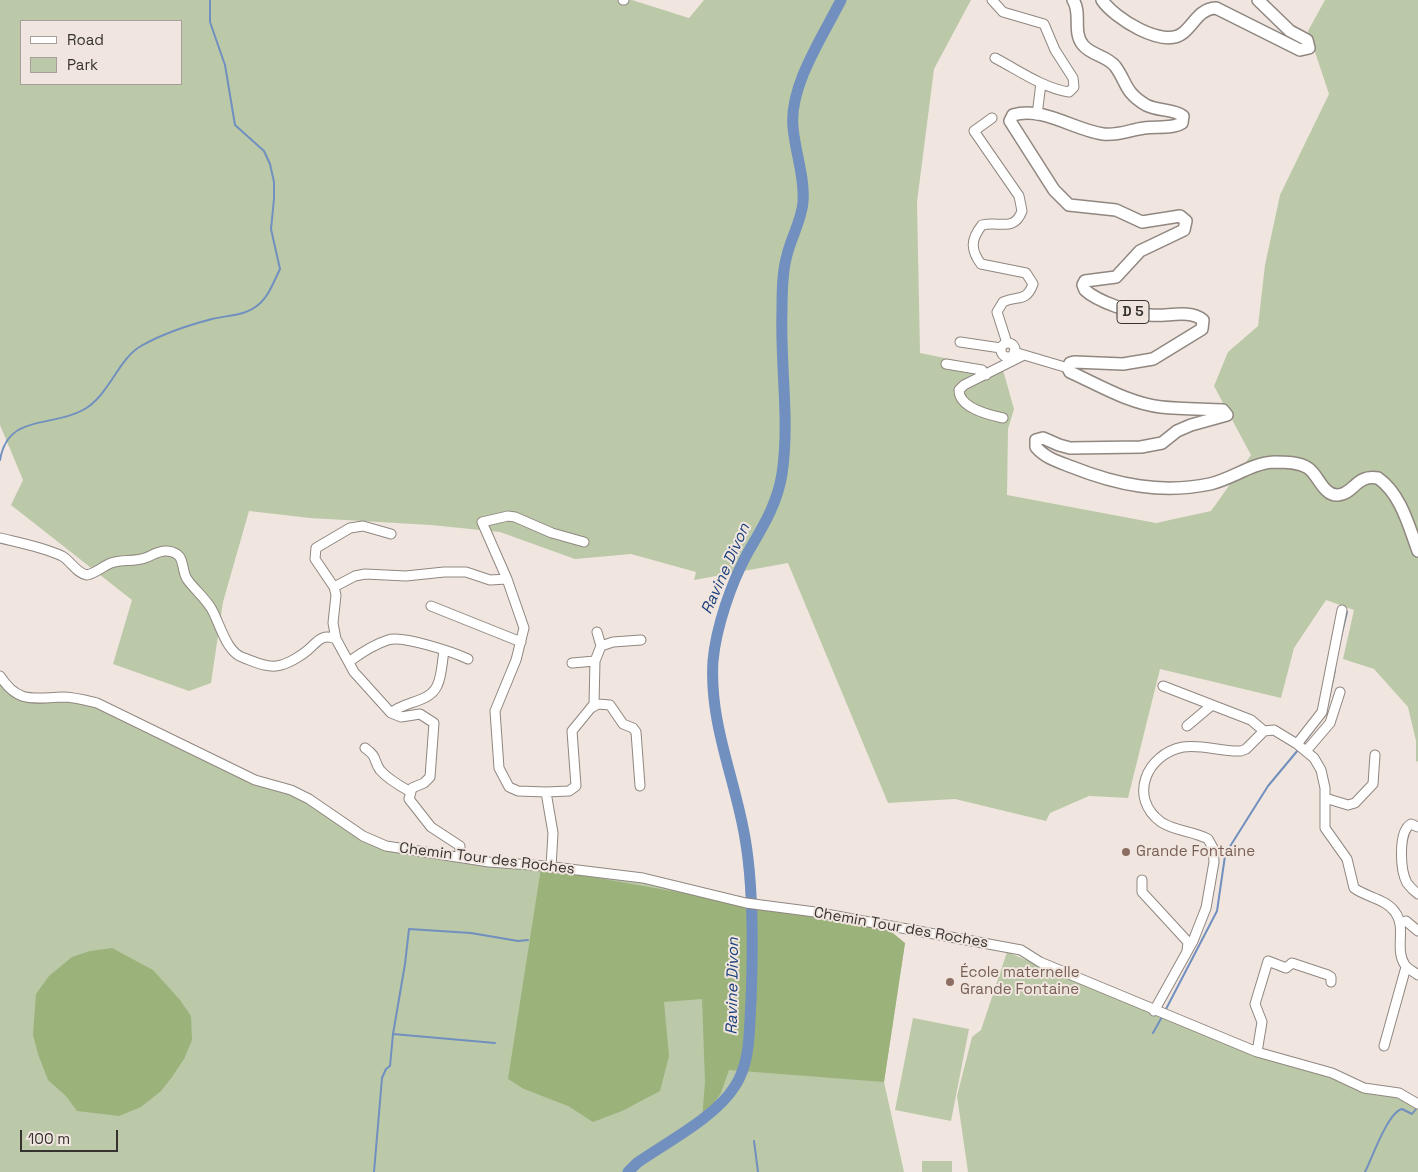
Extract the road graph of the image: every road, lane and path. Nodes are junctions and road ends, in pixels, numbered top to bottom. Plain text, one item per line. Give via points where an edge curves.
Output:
1 (992, 0) edge
2 (1073, 0) edge
3 (1102, 0) edge
4 (1258, 0) edge
5 (995, 58) dead end
6 (1042, 82) junction
7 (1037, 115) junction
8 (992, 118) dead end
9 (960, 342) dead end
10 (1004, 346) junction
11 (1024, 355) junction
12 (946, 364) dead end
13 (1068, 368) junction
14 (986, 374) junction
15 (1003, 418) dead end
16 (391, 534) dead end
17 (0, 538) edge
18 (584, 542) dead end
19 (1418, 551) edge
20 (507, 579) junction
21 (334, 587) junction
22 (430, 606) dead end
23 (1342, 610) dead end
24 (597, 632) dead end
25 (336, 639) junction
26 (641, 640) dead end
27 (521, 642) junction
28 (601, 646) junction
29 (444, 651) junction
30 (468, 659) dead end
31 (350, 661) junction
32 (595, 662) junction
33 (572, 663) dead end
34 (0, 676) edge
35 (1162, 686) dead end
36 (1340, 692) dead end
37 (1212, 705) junction
38 (591, 708) junction
39 (391, 714) junction
40 (1186, 726) dead end
41 (1264, 731) junction
42 (1297, 744) junction
43 (365, 748) dead end
44 (1306, 751) junction
45 (1375, 755) dead end
46 (640, 786) dead end
47 (410, 791) junction
48 (546, 792) junction
49 (1324, 798) junction
50 (1418, 827) edge
51 (460, 857) junction
52 (551, 867) junction
53 (1142, 880) dead end
54 (1418, 894) edge
55 (1401, 923) junction
56 (1418, 932) edge
57 (1187, 951) junction
58 (1406, 967) junction
59 (1418, 975) edge
60 (1331, 982) dead end
61 (1154, 1011) junction
62 (1384, 1046) dead end
63 (1257, 1052) junction
64 (1418, 1104) edge

1 - 6 street via 1003,12 1044,24 1074,82 1070,92
2 - 7 main road, D 5 via 1078,11 1078,38 1083,45 1095,56 1115,66 1125,87 1146,105 1180,114 1183,120 1176,126 1112,135
3 - 4 main road via 1109,9 1158,38 1182,33 1208,8 1216,8 1300,50 1309,48 1307,40 1284,26
5 - 6 street
6 - 7 street
7 - 13 main road, D 5 via 1013,114 1010,121 1054,190 1069,205 1116,210 1142,222 1180,216 1186,221 1181,233 1140,251 1116,277 1085,281 1085,290 1133,312 1195,315 1204,322 1202,329 1153,359 1123,364 1074,362
8 - 10 street via 974,131 1019,196 1022,211 1013,224 982,225 972,247 981,264 1026,273 1033,284 1024,297 1002,302 997,312
9 - 10 street
10 - 11 street via 1012,345 1014,352
11 - 13 street
11 - 14 street
12 - 14 street via 982,370
13 - 19 main road via 1070,372 1139,402 1159,407 1211,409 1224,411 1227,415 1191,425 1162,442 1141,447 1070,448 1043,438 1035,443 1044,455 1126,485 1150,488 1210,484 1273,462 1300,464 1308,468 1325,489 1334,494 1342,494 1364,478 1378,478 1390,488 1401,507
14 - 15 street via 961,388 961,398 992,416
16 - 21 street via 363,526 350,528 320,545 314,554 315,559
17 - 25 street via 48,550 87,575 112,563 159,552 174,553 184,564 188,580 211,608 232,650 241,658 268,666 282,665 305,652 318,639 330,636
18 - 20 street via 515,517 482,522
20 - 21 street via 490,580 466,572 406,576 365,574
20 - 27 street via 524,628
21 - 25 street
22 - 27 street
23 - 42 street via 1322,712
24 - 28 street
25 - 31 street
26 - 28 street
27 - 48 street via 495,711 500,768 509,786 518,791
28 - 32 street
29 - 30 street
29 - 31 street via 390,639
29 - 39 street via 434,691 398,707
31 - 39 street via 354,672
32 - 33 street
32 - 38 street via 595,700
34 - 51 street, Chemin Tour des Roches via 19,696 80,698 97,703 255,780 310,799 374,842 398,849
35 - 37 street
36 - 44 street via 1330,723
37 - 40 street
37 - 41 street via 1251,720
38 - 46 street via 598,704 610,706 623,724 636,732
38 - 48 street via 572,731 576,786 569,792
39 - 47 street via 401,717 420,714 434,723 430,776
41 - 42 street via 1279,732
41 - 57 street via 1246,749 1188,747 1170,750 1157,758 1144,782 1145,796 1160,821 1203,836 1213,848 1211,888 1206,908
42 - 44 street
43 - 47 street via 376,758 383,773
44 - 49 street via 1321,770
45 - 49 street via 1373,784 1355,803 1348,805
47 - 51 street via 409,799 431,827 460,846
48 - 52 street via 552,833
49 - 55 street via 1325,828 1347,859 1354,888 1387,905 1395,911
50 - 54 street via 1411,824 1402,833 1404,876
51 - 52 street, Chemin Tour des Roches
52 - 61 street, Chemin Tour des Roches via 643,878 746,903 814,912 1021,950 1040,962
53 - 57 street via 1142,892 1188,942
55 - 56 street via 1406,921
55 - 58 street via 1400,951
57 - 61 street
58 - 59 street
58 - 62 street
60 - 63 street via 1328,974 1292,963 1286,968 1268,961 1255,1004 1262,1022
61 - 63 street, Chemin Tour des Roches
63 - 64 street, Chemin Tour des Roches via 1332,1073 1364,1088 1399,1093

